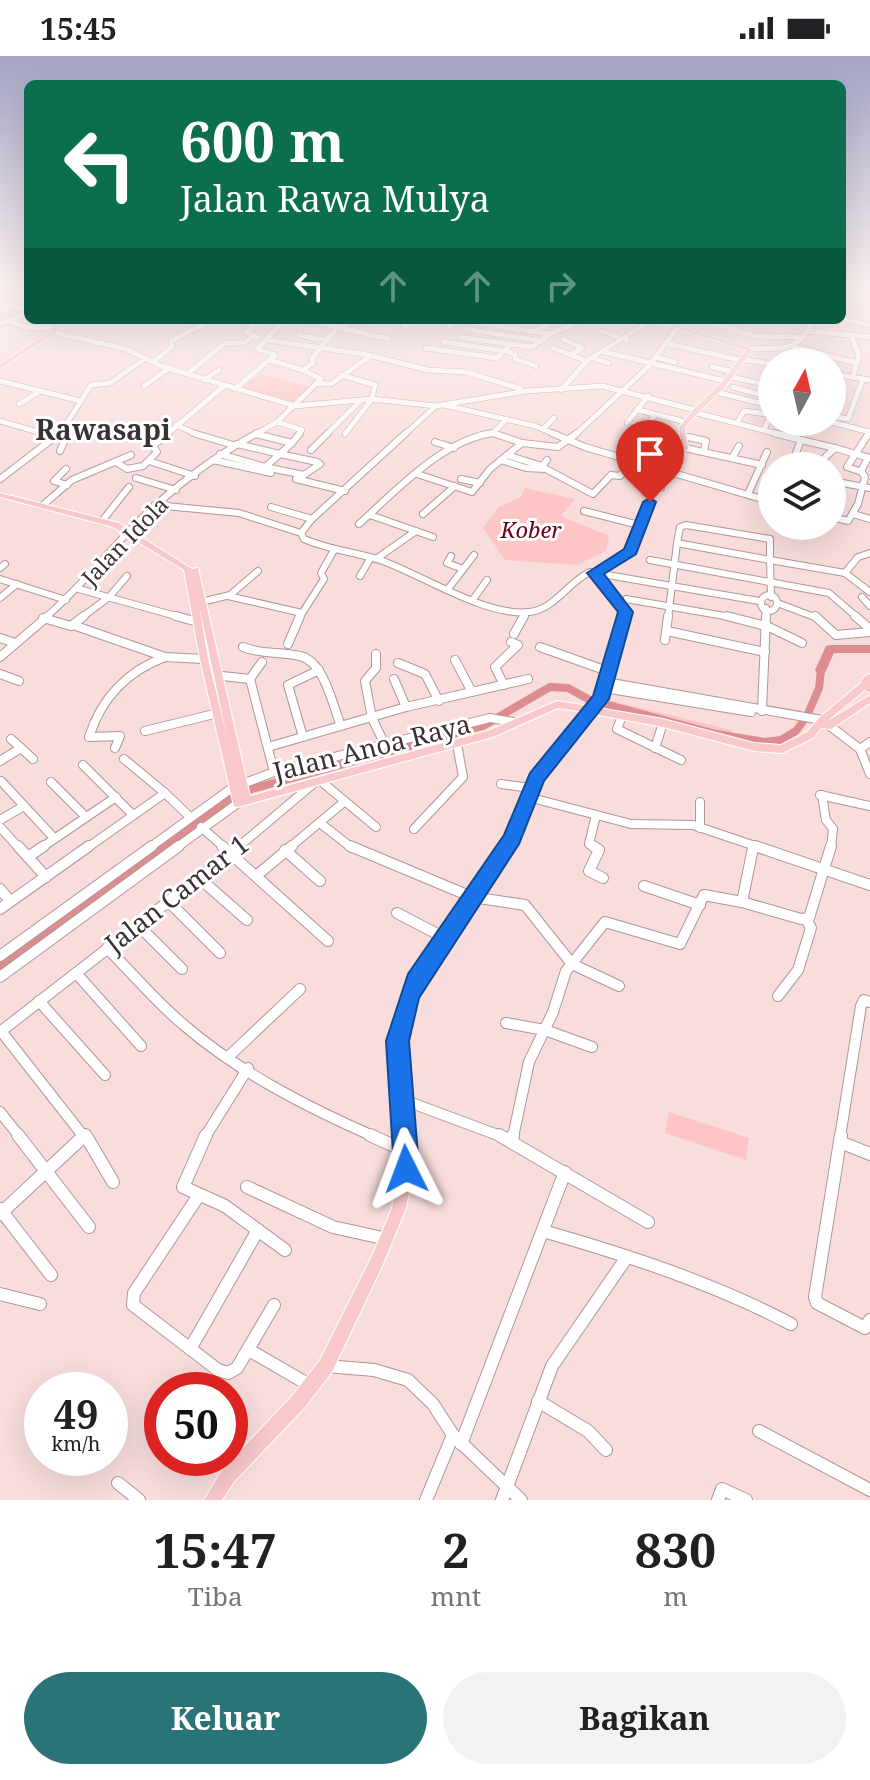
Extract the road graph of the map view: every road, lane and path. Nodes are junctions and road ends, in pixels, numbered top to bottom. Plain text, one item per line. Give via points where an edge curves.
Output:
1 (17, 355) edge
2 (140, 355) edge
3 (161, 355) edge
4 (209, 355) edge
5 (275, 355) edge
6 (315, 355) edge
7 (364, 355) edge
8 (376, 355) edge
9 (479, 355) edge
10 (501, 355) edge
11 (515, 355) edge
12 (572, 355) edge
13 (599, 355) edge
14 (618, 355) edge
15 (722, 355) edge
16 (743, 355) edge
17 (827, 355) edge
18 (859, 355) edge
19 (483, 356) junction
20 (655, 357) joint
21 (146, 358) junction
22 (739, 359) junction
23 (269, 360) junction
24 (590, 360) junction
25 (153, 362) junction
26 (675, 362) dead end
27 (758, 362) edge
28 (608, 363) dead end
29 (857, 363) junction
30 (650, 364) junction
31 (536, 366) dead end
32 (0, 367) edge
33 (712, 367) dead end
34 (168, 369) junction
35 (219, 370) dead end
36 (303, 370) junction
37 (466, 372) junction
38 (854, 373) dead end
39 (187, 374) junction
40 (341, 375) junction
41 (727, 376) junction
42 (846, 376) edge
43 (866, 379) edge
44 (204, 380) junction
45 (0, 381) edge
46 (317, 383) junction
47 (758, 383) edge
48 (144, 386) dead end
49 (224, 386) junction
50 (733, 387) dead end
51 (235, 389) junction
52 (623, 389) junction
53 (561, 390) junction
54 (39, 391) junction
55 (527, 391) junction
56 (716, 392) junction
57 (758, 394) edge
58 (648, 396) junction
59 (372, 399) junction
60 (360, 400) junction
61 (81, 401) junction
62 (758, 402) edge
63 (19, 404) dead end
64 (438, 405) junction
65 (846, 405) edge
66 (295, 406) junction
67 (854, 407) junction
68 (638, 410) junction
69 (694, 411) junction
70 (758, 413) edge
71 (655, 415) junction
72 (554, 418) dead end
73 (507, 419) junction
74 (846, 419) edge
75 (0, 421) edge
76 (277, 422) junction
77 (686, 422) junction
78 (44, 423) dead end
79 (627, 423) dead end
80 (737, 423) junction
81 (176, 425) junction
82 (846, 426) edge
83 (758, 428) edge
84 (543, 429) junction
85 (30, 430) junction
86 (493, 433) junction
87 (256, 434) junction
88 (345, 434) dead end
89 (787, 436) edge
90 (798, 436) edge
91 (56, 438) junction
92 (665, 438) dead end
93 (868, 438) edge
94 (798, 439) junction
95 (570, 440) junction
96 (435, 442) dead end
97 (686, 442) junction
98 (292, 443) junction
99 (522, 443) junction
100 (235, 444) junction
101 (739, 446) dead end
102 (454, 448) junction
103 (835, 448) junction
104 (311, 450) dead end
105 (60, 451) dead end
106 (704, 451) junction
107 (795, 452) edge
108 (831, 452) edge
109 (281, 453) junction
110 (220, 454) junction
111 (131, 455) dead end
112 (855, 455) junction
113 (625, 456) junction
114 (504, 458) junction
115 (732, 458) junction
116 (869, 458) edge
117 (634, 459) junction
118 (213, 460) junction
119 (547, 460) dead end
120 (149, 461) junction
121 (116, 462) junction
122 (758, 464) edge
123 (265, 467) junction
124 (66, 469) dead end
125 (669, 471) junction
126 (862, 472) junction
127 (758, 473) edge
128 (417, 474) junction
129 (195, 476) junction
130 (136, 478) dead end
131 (0, 479) edge
132 (461, 479) dead end
133 (639, 482) dead end
134 (480, 483) junction
135 (846, 484) edge
136 (67, 485) junction
137 (455, 486) junction
138 (129, 487) dead end
139 (661, 488) junction
140 (866, 488) edge
141 (176, 490) junction
142 (345, 491) junction
143 (748, 494) junction
144 (0, 495) edge
145 (758, 497) edge
146 (43, 505) junction
147 (155, 505) junction
148 (271, 507) dead end
149 (584, 511) dead end
150 (423, 514) dead end
151 (853, 514) junction
152 (370, 515) junction
153 (312, 519) junction
154 (870, 519) edge
155 (846, 520) edge
156 (102, 521) junction
157 (359, 524) dead end
158 (639, 525) junction
159 (416, 531) junction
160 (301, 533) junction
161 (129, 534) junction
162 (433, 537) dead end
163 (677, 543) junction
164 (334, 550) junction
165 (870, 553) edge
166 (474, 555) dead end
167 (451, 556) dead end
168 (373, 559) junction
169 (650, 560) dead end
170 (770, 561) junction
171 (672, 564) junction
172 (463, 569) junction
173 (258, 571) dead end
174 (595, 573) junction
175 (845, 573) junction
176 (127, 576) dead end
177 (360, 576) dead end
178 (0, 579) edge
179 (487, 580) dead end
180 (769, 581) junction
181 (17, 584) junction
182 (674, 586) junction
183 (79, 589) junction
184 (448, 589) junction
185 (870, 592) edge
186 (228, 596) junction
187 (109, 597) junction
188 (771, 597) junction
189 (862, 597) dead end
190 (0, 598) edge
191 (474, 598) junction
192 (626, 599) dead end
193 (66, 600) junction
194 (759, 601) junction
195 (200, 602) junction
196 (780, 604) junction
197 (671, 606) junction
198 (870, 606) edge
199 (766, 608) junction
200 (526, 612) junction
201 (302, 613) junction
202 (43, 618) junction
203 (203, 623) junction
204 (73, 625) junction
205 (767, 626) junction
206 (667, 631) junction
207 (870, 631) edge
208 (0, 638) edge
209 (665, 640) dead end
210 (15, 643) junction
211 (802, 643) dead end
212 (288, 644) dead end
213 (243, 647) dead end
214 (540, 647) dead end
215 (765, 652) junction
216 (376, 654) dead end
217 (0, 657) edge
218 (165, 657) junction
219 (204, 659) junction
220 (455, 660) dead end
221 (262, 662) dead end
222 (398, 663) dead end
223 (319, 670) junction
224 (610, 672) junction
225 (0, 674) edge
226 (212, 675) junction
227 (250, 679) junction
228 (394, 679) dead end
229 (528, 679) dead end
230 (19, 681) dead end
231 (869, 684) edge
232 (504, 685) junction
233 (472, 692) junction
234 (599, 697) junction
235 (870, 698) edge
236 (439, 701) junction
237 (406, 707) junction
238 (764, 710) junction
239 (221, 712) junction
240 (622, 716) junction
241 (372, 718) junction
242 (507, 720) junction
243 (821, 722) junction
244 (663, 723) junction
245 (341, 726) junction
246 (145, 731) dead end
247 (303, 737) junction
248 (11, 739) dead end
249 (870, 742) edge
250 (384, 743) junction
251 (457, 744) junction
252 (268, 747) junction
253 (21, 748) junction
254 (115, 748) dead end
255 (655, 748) junction
256 (860, 749) junction
257 (33, 759) dead end
258 (124, 759) dead end
259 (0, 760) edge
260 (681, 760) dead end
261 (83, 765) dead end
262 (274, 772) junction
263 (870, 774) edge
264 (1, 781) edge
265 (51, 782) dead end
266 (318, 784) junction
267 (501, 784) dead end
268 (165, 793) junction
269 (239, 793) junction
270 (529, 793) junction
271 (116, 797) junction
272 (344, 802) junction
273 (700, 802) dead end
274 (24, 806) junction
275 (870, 806) edge
276 (133, 815) junction
277 (596, 815) junction
278 (86, 817) junction
279 (190, 817) junction
280 (0, 820) edge
281 (320, 823) junction
282 (0, 827) edge
283 (201, 827) junction
284 (376, 827) dead end
285 (700, 828) junction
286 (414, 829) dead end
287 (54, 838) junction
288 (753, 848) junction
289 (285, 850) junction
290 (231, 852) junction
291 (28, 857) junction
292 (828, 871) junction
293 (256, 876) junction
294 (46, 877) junction
295 (198, 877) junction
296 (603, 878) dead end
297 (320, 881) dead end
298 (870, 885) edge
299 (644, 886) dead end
300 (0, 889) edge
301 (472, 897) junction
302 (10, 901) junction
303 (168, 901) junction
304 (742, 902) junction
305 (700, 905) junction
306 (0, 909) edge
307 (397, 913) dead end
308 (806, 919) junction
309 (247, 920) dead end
310 (138, 925) junction
311 (445, 938) junction
312 (328, 941) dead end
313 (107, 948) junction
314 (220, 953) dead end
315 (1, 956) edge
316 (572, 964) junction
317 (10, 969) junction
318 (182, 969) dead end
319 (76, 973) junction
320 (0, 977) edge
321 (619, 986) dead end
322 (300, 989) dead end
323 (778, 996) dead end
324 (39, 1001) junction
325 (870, 1002) edge
326 (506, 1023) dead end
327 (545, 1030) junction
328 (0, 1031) edge
329 (141, 1046) dead end
330 (592, 1047) dead end
331 (227, 1058) junction
332 (248, 1068) junction
333 (105, 1075) dead end
334 (401, 1099) junction
335 (0, 1112) edge
336 (86, 1136) junction
337 (512, 1141) junction
338 (840, 1142) junction
339 (406, 1151) junction
340 (870, 1154) edge
341 (565, 1172) junction
342 (46, 1174) junction
343 (113, 1182) dead end
344 (247, 1187) dead end
345 (199, 1195) junction
346 (1, 1211) edge
347 (648, 1222) dead end
348 (89, 1227) dead end
349 (258, 1230) junction
350 (543, 1231) junction
351 (387, 1239) junction
352 (285, 1250) dead end
353 (627, 1257) junction
354 (51, 1275) dead end
355 (0, 1294) edge
356 (40, 1304) dead end
357 (274, 1305) dead end
358 (870, 1320) edge
359 (791, 1324) dead end
360 (190, 1349) junction
361 (249, 1350) junction
362 (326, 1366) junction
363 (311, 1386) junction
364 (538, 1401) junction
365 (759, 1431) dead end
366 (457, 1440) junction
367 (606, 1450) dead end
368 (118, 1483) dead end
369 (870, 1490) edge
370 (504, 1493) edge
371 (139, 1500) edge
372 (212, 1500) edge
373 (426, 1500) edge
374 (521, 1500) edge
375 (718, 1500) edge
376 (746, 1500) edge

1 - 32 main road
2 - 21 street
3 - 25 street
4 - 39 street
5 - 23 street
6 - 36 street
7 - 40 street
8 - 37 street via 428,370
9 - 19 street
10 - 19 street
11 - 31 street
12 - 24 street
13 - 24 street
14 - 30 street
15 - 22 street
16 - 22 main road
17 - 29 street
18 - 29 street
19 - 37 street
20 - 26 street
20 - 30 street
21 - 25 street
21 - 61 street via 110,383 91,385
22 - 27 street
22 - 41 main road
23 - 36 street
23 - 51 street
24 - 28 street
24 - 53 street via 565,380
25 - 34 street
29 - 38 street
30 - 41 street
30 - 52 street
33 - 41 street
34 - 39 street
34 - 48 street
35 - 44 street
36 - 46 street via 321,377
37 - 55 street
39 - 44 street
40 - 46 street via 328,385
40 - 59 street via 375,384
41 - 47 street
41 - 56 main road
42 - 43 street
43 - 67 street
44 - 49 street
45 - 54 street
46 - 66 street, Jalan Idola
49 - 51 street
49 - 81 street
50 - 57 street
51 - 66 street
52 - 53 street via 614,384
52 - 58 street
52 - 95 street
53 - 55 street
54 - 61 street
54 - 63 street
55 - 64 street
56 - 62 street
56 - 69 main road
58 - 68 street
58 - 69 street
59 - 60 street
59 - 64 street
59 - 88 street
60 - 66 street
60 - 104 street
61 - 91 street
64 - 73 street
64 - 142 street
65 - 67 street
66 - 76 street, Jalan Idola
67 - 74 street
68 - 71 street
68 - 79 street
69 - 77 main road
69 - 80 street
70 - 80 street via 744,411
71 - 77 street
71 - 113 street
72 - 84 street
73 - 84 street
73 - 86 street
75 - 85 street
76 - 87 street, Jalan Idola
76 - 98 street via 302,430
77 - 97 main road via 681,432
78 - 85 street
80 - 83 street
81 - 100 street
81 - 120 street via 153,446 157,452
82 - 93 street via 870,432
84 - 95 street
85 - 91 street
86 - 99 street
86 - 102 street via 482,432
87 - 98 street
87 - 100 street, Jalan Idola
89 - 94 street
90 - 94 street
91 - 105 street via 67,441
91 - 131 street via 40,455
92 - 97 street
93 - 112 street
94 - 103 street
94 - 107 street
95 - 99 street via 559,447
95 - 113 street
96 - 102 street
97 - 106 street
97 - 106 street via 706,441
97 - 125 main road
98 - 109 street
99 - 114 street
100 - 109 street
100 - 110 street, Jalan Idola
101 - 115 street
102 - 128 street
103 - 108 street
103 - 112 street
106 - 115 street
109 - 123 street
109 - 123 street via 320,464 304,475
110 - 118 street, Jalan Idola
110 - 123 street
111 - 121 street
112 - 116 street
112 - 126 street via 848,468
113 - 117 street
114 - 117 street via 526,468 546,469 593,494
114 - 119 street via 542,466
114 - 134 street
115 - 122 street
116 - 126 street
117 - 125 street
118 - 129 street, Jalan Idola
118 - 142 street
120 - 121 street via 135,471
120 - 129 street
121 - 136 street
124 - 136 street via 54,481
125 - 139 main road
125 - 143 street
126 - 140 street
127 - 143 street
128 - 137 street
128 - 152 street
129 - 141 street, Jalan Idola
130 - 141 street
132 - 134 street
133 - 139 street
134 - 137 street via 472,492
135 - 140 street
136 - 146 street
137 - 150 street
138 - 156 street
139 - 158 main road
140 - 151 street
141 - 147 street, Jalan Idola
142 - 153 street
143 - 145 street
144 - 146 main road
146 - 156 main road
147 - 160 street via 237,512
147 - 161 street, Jalan Idola
148 - 153 street
149 - 158 street
151 - 154 street
151 - 155 street
152 - 157 street
152 - 159 street
153 - 160 street
156 - 161 main road
158 - 174 main road via 631,551
159 - 162 street
159 - 168 street
160 - 164 street via 309,542
161 - 183 street, Jalan Idola
161 - 195 main road via 188,569
163 - 170 street
163 - 170 street via 682,524 768,538
163 - 171 street
164 - 168 street
164 - 201 street via 321,573 324,579
165 - 175 street via 858,557
166 - 172 street
167 - 172 street via 447,563
168 - 177 street
168 - 184 street
169 - 171 street
170 - 175 street
170 - 180 street
171 - 180 street
171 - 182 street
172 - 184 street
173 - 186 street
174 - 182 street
174 - 200 street via 584,574 555,603
174 - 224 main road via 625,609
175 - 185 street
176 - 187 street
178 - 181 street
179 - 191 street
180 - 188 street
180 - 207 street via 835,595
181 - 190 street
181 - 193 street
182 - 194 street
182 - 197 street
183 - 187 street
183 - 193 street, Jalan Idola
184 - 191 street
186 - 195 street
186 - 201 street
187 - 203 street
187 - 204 street
188 - 194 street
188 - 196 street
189 - 198 street
191 - 200 street
192 - 197 street
193 - 202 street, Jalan Idola
194 - 199 street
195 - 203 main road
196 - 199 street
196 - 207 street via 815,616 836,635
197 - 205 street
197 - 206 street
199 - 205 street
200 - 232 street via 512,638 518,645 495,667
201 - 212 street
202 - 204 street
202 - 210 street, Jalan Idola
203 - 219 main road
203 - 226 main road
204 - 218 street
205 - 211 street via 791,633
205 - 215 street
206 - 209 street
206 - 215 street
208 - 210 street
210 - 217 street, Jalan Idola
213 - 223 street via 302,656
214 - 224 street
215 - 238 street
216 - 241 street via 376,668 365,681
218 - 219 street
218 - 254 street via 132,676 103,706 89,737 120,736
219 - 226 main road
220 - 233 street
221 - 227 street
222 - 236 street via 424,672
223 - 245 street
223 - 247 street via 288,685
224 - 234 main road
225 - 230 street
226 - 227 street
226 - 239 main road
227 - 252 street
228 - 237 street
229 - 232 street
231 - 243 main road
232 - 233 street
233 - 236 street
234 - 238 street via 682,698
234 - 240 main road, Jalan Anoa Raya
234 - 242 main road, Jalan Anoa Raya
234 - 270 main road
235 - 243 main road
236 - 237 street
237 - 241 street
238 - 243 street
239 - 246 street
239 - 269 main road
240 - 244 main road, Jalan Anoa Raya
240 - 255 street via 616,728
241 - 245 street
241 - 250 street
242 - 250 street, Jalan Anoa Raya via 490,718
242 - 251 main road, Jalan Anoa Raya via 493,733
243 - 244 main road, Jalan Anoa Raya via 794,745 775,749
243 - 256 street
244 - 255 street
245 - 247 street
247 - 252 street
248 - 253 street
249 - 256 street
250 - 262 street, Jalan Anoa Raya
251 - 266 main road, Jalan Anoa Raya
251 - 286 street via 463,777
252 - 262 street
253 - 257 street
253 - 259 street
255 - 260 street
256 - 263 street
258 - 268 street
261 - 271 street
262 - 269 street, Jalan Anoa Raya
264 - 274 street
265 - 278 street
266 - 269 main road, Jalan Anoa Raya
266 - 272 street
266 - 290 street, Jalan Camar 1
267 - 270 street
268 - 276 street
268 - 279 street
269 - 279 street
269 - 283 street
270 - 277 street
270 - 301 main road via 518,827
271 - 276 street
271 - 278 street
272 - 281 street
272 - 284 street
273 - 285 street
274 - 280 street
274 - 287 street
275 - 292 street via 821,795 833,829
276 - 294 street
277 - 285 street via 648,826
277 - 296 street via 589,844 599,850 589,871
278 - 287 street
279 - 315 street
281 - 289 street
281 - 301 street via 353,849
282 - 291 street
283 - 290 street
283 - 317 street
285 - 288 street
287 - 291 street
288 - 292 street
288 - 304 street
289 - 293 street
289 - 297 street
290 - 293 street
290 - 295 street, Jalan Camar 1
291 - 294 street
292 - 298 street
292 - 308 street
293 - 312 street
294 - 302 street
295 - 303 street, Jalan Camar 1
295 - 309 street
299 - 305 street
300 - 302 street
301 - 311 main road
301 - 316 street via 525,905
302 - 306 street
303 - 310 street, Jalan Camar 1
303 - 314 street
304 - 305 street via 707,894
304 - 308 street
305 - 316 street via 680,944 605,922
307 - 311 street
308 - 323 street via 811,928 798,970
310 - 313 street, Jalan Camar 1
310 - 318 street
311 - 334 main road via 416,981 400,1023
313 - 319 street, Jalan Camar 1
313 - 331 street via 184,1026
315 - 317 street
316 - 321 street
316 - 327 street
317 - 320 street
319 - 324 street, Jalan Camar 1
319 - 329 street
322 - 331 street
324 - 328 street, Jalan Camar 1
324 - 333 street
325 - 338 street via 864,1000 861,1006
326 - 327 street
327 - 330 street
327 - 337 street via 529,1062
328 - 336 street
331 - 332 street
332 - 339 street via 325,1115
332 - 345 street via 188,1172 183,1187
334 - 337 street
334 - 339 main road
335 - 342 street
336 - 342 street
336 - 343 street
337 - 341 street
338 - 340 street
338 - 358 street via 816,1300 865,1328
339 - 351 main road via 403,1191
341 - 347 street
341 - 350 street
342 - 346 street
342 - 348 street
344 - 351 street via 328,1224
345 - 349 street
345 - 360 street via 132,1299
346 - 354 street
349 - 352 street
349 - 360 street
350 - 353 street
350 - 366 street
351 - 362 main road
353 - 359 street
353 - 364 street via 552,1366
355 - 356 street
357 - 361 street
360 - 361 street via 228,1373
361 - 363 street
362 - 363 main road
362 - 366 street via 374,1370 408,1380 433,1404
363 - 372 main road
364 - 367 street via 588,1431
364 - 370 street
365 - 369 street
366 - 370 street
366 - 373 street
368 - 371 street
370 - 374 street
375 - 376 street via 726,1489

